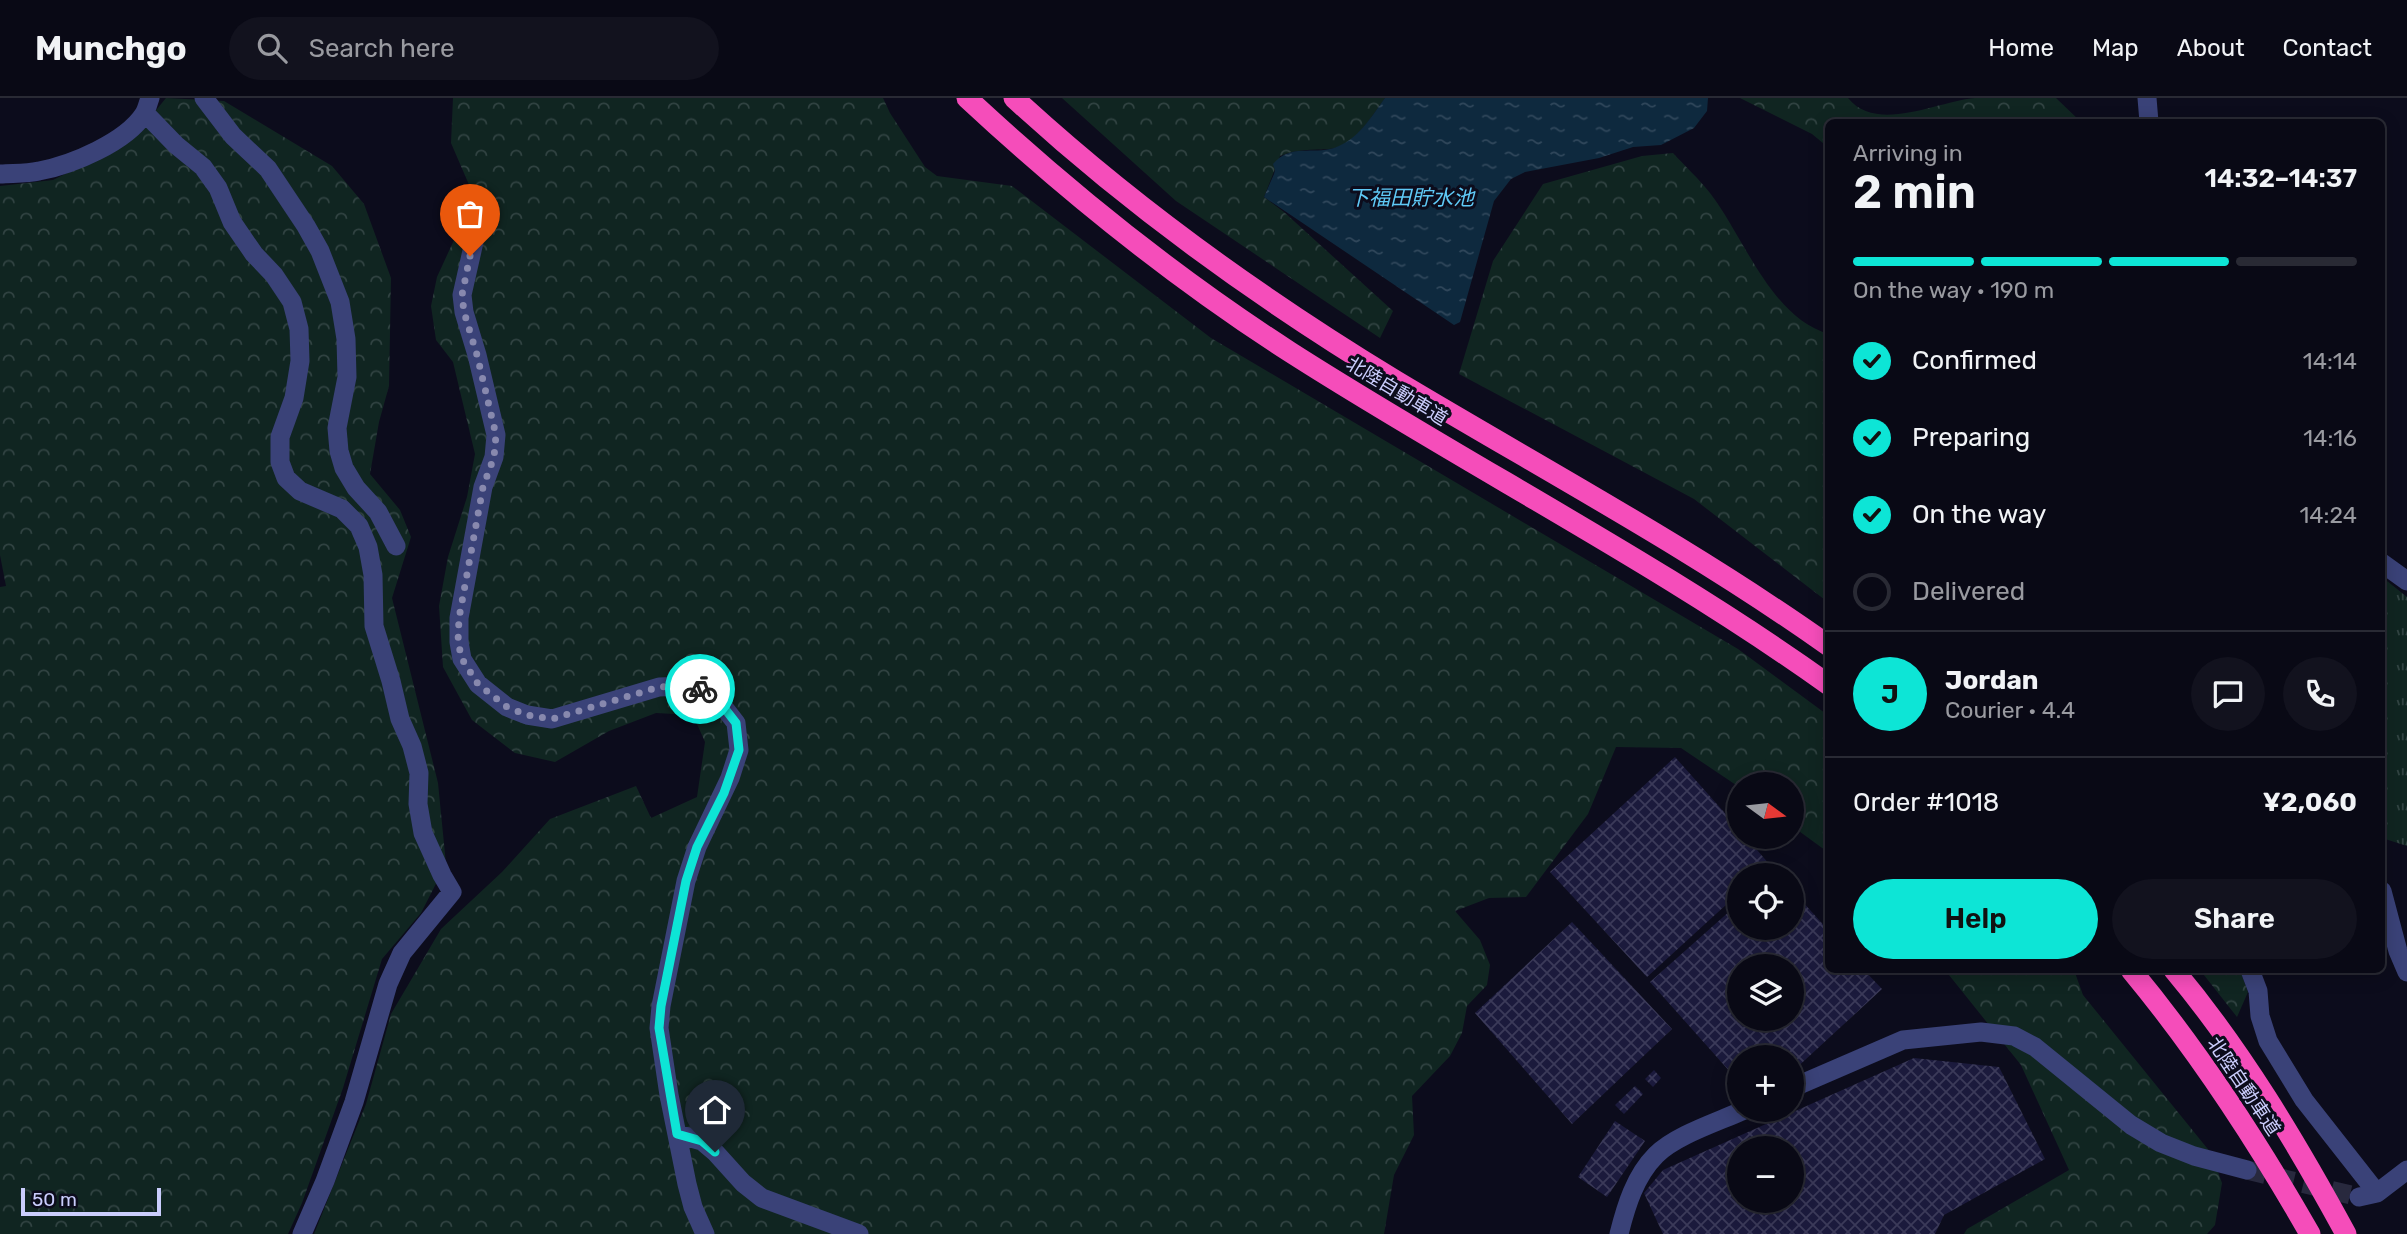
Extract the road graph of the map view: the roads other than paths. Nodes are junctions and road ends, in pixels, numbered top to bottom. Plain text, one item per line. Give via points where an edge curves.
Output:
1 (204, 98) edge
2 (967, 98) edge
3 (1014, 98) edge
4 (2147, 98) edge
5 (147, 106) edge
6 (2149, 119) edge
7 (0, 174) edge
8 (453, 214) dead end
9 (396, 546) dead end
10 (2385, 565) edge
11 (2407, 581) edge
12 (1825, 643) edge
13 (1825, 682) edge
14 (2385, 902) edge
15 (2407, 972) edge
16 (2133, 973) edge
17 (2176, 973) edge
18 (2251, 973) edge
19 (1804, 1083) edge
20 (1727, 1118) edge
21 (677, 1134) junction
22 (2247, 1170) tunnel mouth
23 (2407, 1170) edge
24 (302, 1234) edge
25 (705, 1234) edge
26 (859, 1234) edge
27 (1619, 1234) edge
28 (2310, 1234) edge
29 (2346, 1234) edge

1 - 9 street via 268,169 320,251 340,302 346,339 339,451 350,478 378,512
2 - 13 highway, 北陸自動車道 via 1102,215 1288,351 1667,577
3 - 12 highway, 北陸自動車道 via 1132,198 1303,322 1681,548
4 - 6 street
5 - 7 street via 122,137 67,164 38,172
5 - 24 street via 176,145 203,167 232,222 292,302 300,360 294,398 280,437 280,462 286,478 300,491 342,509 359,526 368,547 374,626 419,773 423,833 452,892 397,963 379,1009 354,1102
8 - 21 street via 474,242 462,295 496,435 461,605 458,642 462,659 478,684 507,707 527,715 552,719 659,687 685,686 715,696 736,723 739,750 686,881 661,1006 659,1028
10 - 11 street
14 - 15 street
16 - 28 highway, 北陸自動車道 via 2219,1086
17 - 29 highway, 北陸自動車道 via 2301,1152
18 - 23 street via 2268,1041 2368,1195
19 - 22 street via 1903,1040 1981,1032 2014,1036 2161,1143
20 - 27 street via 1657,1154 1635,1184
21 - 25 street via 693,1207
21 - 26 street via 702,1141 762,1199

